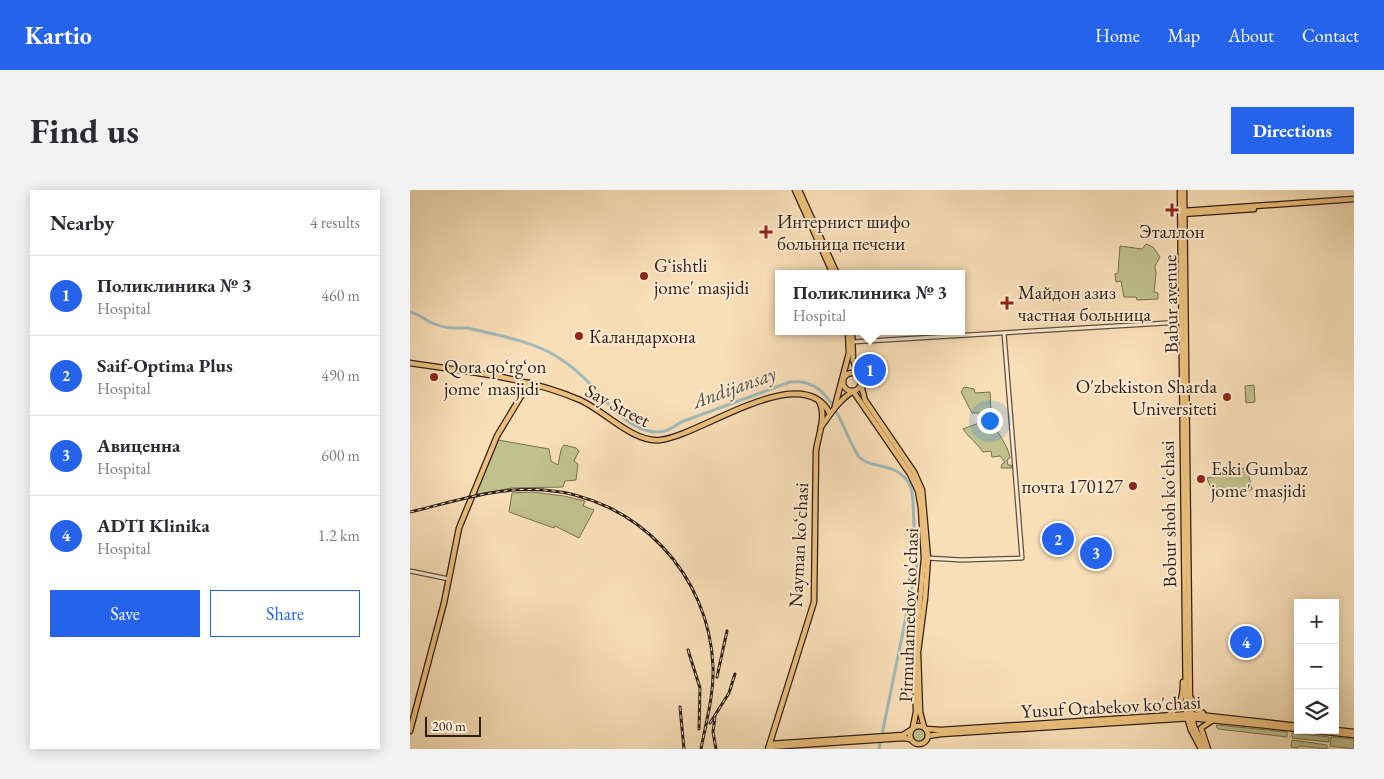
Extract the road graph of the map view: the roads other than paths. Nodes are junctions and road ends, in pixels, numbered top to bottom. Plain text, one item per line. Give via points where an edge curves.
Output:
1 (795, 190) edge
2 (799, 190) edge
3 (1180, 190) edge
4 (1184, 190) edge
5 (1354, 200) edge
6 (1183, 213) junction
7 (817, 233) junction
8 (831, 270) edge
9 (835, 270) edge
10 (1184, 322) junction
11 (1004, 333) junction
12 (850, 335) edge
13 (851, 335) edge
14 (852, 342) junction
15 (410, 362) edge
16 (859, 376) junction
17 (842, 379) junction
18 (529, 383) junction
19 (861, 385) junction
20 (853, 392) junction
21 (818, 400) junction
22 (834, 407) junction
23 (830, 414) junction
24 (821, 427) junction
25 (1186, 557) junction
26 (926, 558) junction
27 (410, 571) edge
28 (449, 579) junction
29 (1185, 669) junction
30 (1190, 695) junction
31 (1168, 716) junction
32 (1189, 716) junction
33 (1213, 720) junction
34 (1263, 722) junction
35 (1294, 727) edge
36 (912, 728) junction
37 (925, 728) junction
38 (1294, 728) edge
39 (410, 731) edge
40 (1339, 731) edge
41 (1339, 732) edge
42 (1354, 733) edge
43 (928, 736) junction
44 (888, 738) junction
45 (911, 739) junction
46 (924, 742) junction
47 (918, 744) junction
48 (769, 747) edge
49 (922, 749) edge
50 (1201, 749) edge
51 (1207, 749) edge

1 - 7 main road
2 - 7 main road
3 - 6 main road, Bobur shoh ko'chasi
4 - 6 main road
5 - 6 main road
6 - 10 main road, Bobur shoh ko'chasi
7 - 8 main road
7 - 9 main road
10 - 11 street
10 - 25 main road, Bobur shoh ko'chasi
11 - 14 street
11 - 26 street via 1022,558
12 - 17 main road
13 - 14 main road
14 - 16 main road via 853,363
15 - 18 main road, Say Street
16 - 17 main road via 850,373
16 - 19 main road
17 - 20 main road via 844,388
17 - 22 main road
18 - 21 main road, Say Street via 580,400 628,430 656,440 672,437 738,408 765,400 802,394
18 - 28 main road via 497,436 459,528
19 - 20 main road
19 - 26 main road, Pirmuhamedov ko'chasi via 864,400 919,482 924,507
20 - 22 main road
20 - 26 main road via 916,484
21 - 23 main road
21 - 24 main road via 822,409
22 - 23 main road
23 - 24 main road
24 - 48 main road, Nayman koʻchasi via 816,451 814,602
25 - 29 main road, Bobur shoh ko'chasi
25 - 30 main road
26 - 36 main road, Pirmuhamedov ko'chasi via 914,651 916,712
26 - 37 main road, Pirmuhamedov ko'chasi via 918,652 920,712
27 - 28 street
28 - 39 main road
29 - 31 main road via 1182,697 1178,707
29 - 32 main road, Bobur shoh ko'chasi
30 - 32 main road
30 - 34 main road via 1199,712 1255,718
31 - 32 main road, Yusuf Otabekov ko'chasi
31 - 37 main road, Yusuf Otabekov ko'chasi via 941,730
32 - 33 main road, Yusuf Otabekov ko'chasi
32 - 34 main road, Yusuf Otabekov ko'chasi
32 - 43 main road, Yusuf Otabekov ko'chasi
32 - 50 main road
32 - 51 main road
33 - 38 main road, Yusuf Otabekov ko'chasi
33 - 51 main road via 1200,728
34 - 35 main road, Yusuf Otabekov ko'chasi
36 - 37 main road via 918,725
36 - 44 main road via 906,734
36 - 45 main road
37 - 43 main road
40 - 42 main road
41 - 42 main road
43 - 46 main road
44 - 45 main road
44 - 48 main road
45 - 47 main road
46 - 47 main road
46 - 49 main road
47 - 49 main road

